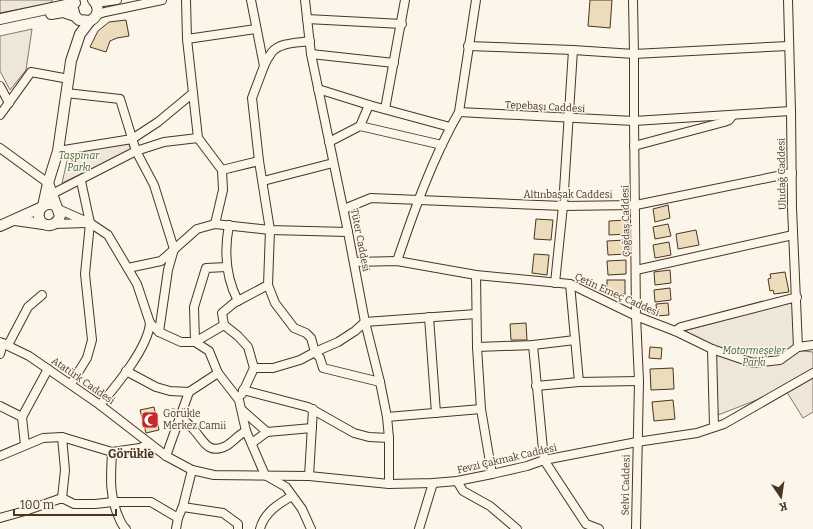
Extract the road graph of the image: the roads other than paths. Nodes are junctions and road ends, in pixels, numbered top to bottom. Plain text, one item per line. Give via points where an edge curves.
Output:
1 (117, 0) edge
2 (162, 0) edge
3 (186, 0) edge
4 (251, 0) edge
5 (305, 0) edge
6 (405, 0) edge
7 (476, 0) edge
8 (633, 0) edge
9 (788, 0) edge
10 (77, 1) edge
11 (94, 1) edge
12 (62, 9) junction
13 (76, 17) junction
14 (93, 18) junction
15 (0, 19) edge
16 (307, 19) junction
17 (0, 24) edge
18 (402, 24) junction
19 (256, 29) junction
20 (80, 34) junction
21 (187, 39) junction
22 (310, 41) junction
23 (468, 46) junction
24 (788, 46) junction
25 (573, 50) junction
26 (311, 54) junction
27 (634, 54) junction
28 (394, 62) junction
29 (264, 66) junction
30 (69, 79) junction
31 (0, 86) edge
32 (318, 89) junction
33 (66, 93) junction
34 (193, 93) junction
35 (9, 103) junction
36 (369, 105) junction
37 (385, 109) junction
38 (791, 111) junction
39 (459, 112) junction
40 (0, 115) edge
41 (733, 115) junction
42 (568, 118) junction
43 (634, 121) junction
44 (360, 126) junction
45 (450, 127) junction
46 (198, 138) junction
47 (132, 139) junction
48 (329, 142) junction
49 (442, 144) junction
50 (634, 146) junction
51 (0, 148) edge
52 (58, 151) junction
53 (136, 151) junction
54 (259, 161) junction
55 (334, 163) junction
56 (222, 170) junction
57 (792, 173) junction
58 (81, 181) junction
59 (263, 181) junction
60 (48, 183) junction
61 (52, 194) junction
62 (418, 201) junction
63 (636, 205) junction
64 (563, 206) junction
65 (42, 207) junction
66 (57, 208) junction
67 (344, 209) junction
68 (15, 220) junction
69 (90, 223) junction
70 (44, 224) junction
71 (54, 224) junction
72 (215, 224) junction
73 (230, 225) junction
74 (0, 226) edge
75 (270, 230) junction
76 (348, 232) junction
77 (793, 235) junction
78 (174, 248) junction
79 (354, 262) junction
80 (397, 262) junction
81 (226, 267) junction
82 (128, 268) junction
83 (636, 270) junction
84 (476, 275) junction
85 (555, 283) junction
86 (570, 284) junction
87 (268, 285) junction
88 (42, 295) dead end
89 (797, 297) junction
90 (238, 301) junction
91 (476, 314) junction
92 (636, 316) junction
93 (429, 318) junction
94 (365, 322) junction
95 (150, 323) junction
96 (224, 325) junction
97 (675, 331) junction
98 (159, 332) junction
99 (575, 340) junction
100 (195, 342) junction
101 (4, 343) edge
102 (533, 345) junction
103 (813, 345) edge
104 (477, 347) junction
105 (798, 347) junction
106 (712, 349) junction
107 (315, 352) junction
108 (0, 354) edge
109 (254, 368) junction
110 (48, 369) junction
111 (126, 371) junction
112 (218, 373) junction
113 (813, 373) edge
114 (639, 381) junction
115 (380, 382) junction
116 (579, 382) junction
117 (71, 384) junction
118 (536, 386) junction
119 (243, 390) junction
120 (189, 392) junction
121 (239, 400) junction
122 (100, 405) junction
123 (0, 406) edge
124 (481, 408) junction
125 (313, 409) junction
126 (242, 410) junction
127 (436, 413) junction
128 (22, 417) junction
129 (180, 417) junction
130 (387, 417) junction
131 (714, 427) junction
132 (312, 428) junction
133 (246, 431) junction
134 (267, 432) junction
135 (62, 437) junction
136 (389, 438) junction
137 (637, 442) junction
138 (252, 443) junction
139 (150, 444) junction
140 (25, 445) junction
141 (112, 452) junction
142 (0, 456) edge
143 (166, 456) junction
144 (544, 460) junction
145 (192, 470) junction
146 (492, 474) junction
147 (265, 475) junction
148 (309, 476) junction
149 (457, 481) junction
150 (433, 483) junction
151 (389, 484) junction
152 (292, 496) junction
153 (62, 498) junction
154 (113, 502) junction
155 (183, 507) junction
156 (0, 518) edge
157 (178, 518) junction
158 (126, 529) edge
159 (176, 529) edge
160 (238, 529) edge
161 (260, 529) edge
162 (311, 529) edge
163 (419, 529) edge
164 (517, 529) edge
165 (599, 529) edge
166 (636, 529) edge

1 - 11 street
2 - 14 street via 105,12
3 - 21 street
4 - 19 street
5 - 16 street, Tüter Caddesi
6 - 18 street
7 - 23 street
8 - 27 street, Çağdaş Caddesi
9 - 24 street, Uludağ Caddesi
10 - 12 main road
10 - 13 main road via 73,9
11 - 14 main road via 98,10
12 - 13 main road
12 - 15 main road
12 - 17 main road
13 - 14 main road via 83,22
13 - 20 main road
14 - 20 main road
16 - 18 street
16 - 22 street, Tüter Caddesi
18 - 28 street
19 - 21 street
19 - 29 street
20 - 30 main road via 71,61
21 - 34 street
22 - 26 street, Tüter Caddesi
22 - 29 street via 276,48
23 - 25 street
23 - 39 street
24 - 27 street
24 - 38 street, Uludağ Caddesi
25 - 27 street
25 - 42 street
26 - 28 street
26 - 32 street, Tüter Caddesi
27 - 43 street, Çağdaş Caddesi
28 - 37 street
29 - 54 street via 252,98
30 - 33 main road
30 - 35 street via 31,72
31 - 35 street
32 - 36 street
32 - 48 street, Tüter Caddesi
33 - 47 street via 120,99
33 - 52 main road
34 - 46 street
34 - 47 street via 158,122
35 - 40 street
36 - 37 street
36 - 44 street
37 - 45 street
38 - 41 street, Tepebaşı Caddesi
38 - 57 street, Uludağ Caddesi
39 - 42 street, Tepebaşı Caddesi
39 - 45 street
41 - 43 street, Tepebaşı Caddesi
41 - 50 street via 724,122
42 - 43 street, Tepebaşı Caddesi
42 - 64 street
43 - 50 street, Çağdaş Caddesi
44 - 48 street
44 - 49 street
45 - 49 street
46 - 53 street via 164,142
46 - 56 street
47 - 52 street
47 - 53 street
48 - 55 street, Tüter Caddesi
49 - 62 street
50 - 63 street, Çağdaş Caddesi
51 - 60 street
52 - 60 main road
53 - 58 street
53 - 78 street via 154,185
54 - 56 street
54 - 59 street
55 - 59 street
55 - 67 street, Tüter Caddesi
56 - 72 street via 223,190
57 - 63 street, Altınbaşak Caddesi
57 - 77 street, Uludağ Caddesi
58 - 61 street
58 - 69 street
59 - 75 street
60 - 61 main road
60 - 65 main road
61 - 66 main road
62 - 64 street, Altınbaşak Caddesi
62 - 67 street, Altınbaşak Caddesi via 371,198
62 - 80 street
63 - 64 street, Altınbaşak Caddesi
63 - 83 street, Çağdaş Caddesi
64 - 85 street
65 - 66 main road via 50,204
65 - 68 main road
65 - 70 main road via 39,219
66 - 69 street
66 - 71 main road via 60,212 59,219
67 - 76 street, Tüter Caddesi
68 - 70 main road
68 - 74 main road
69 - 71 street
69 - 82 street via 108,235
69 - 117 street via 85,274 92,340 88,358
70 - 71 main road
72 - 73 street
72 - 78 street via 197,229
73 - 75 street
73 - 81 street
75 - 76 street
75 - 87 street
76 - 79 street, Tüter Caddesi
77 - 83 street
77 - 89 street, Uludağ Caddesi
78 - 82 street via 161,261
78 - 98 street via 168,270
79 - 80 street, Çetin Emeç Caddesi
79 - 94 street, Tüter Caddesi
80 - 84 street, Çetin Emeç Caddesi
81 - 90 street
81 - 100 street via 206,268 194,307
82 - 95 street
83 - 92 street, Çağdaş Caddesi
84 - 85 street, Çetin Emeç Caddesi
84 - 91 street
85 - 86 street, Çetin Emeç Caddesi
86 - 92 street, Çetin Emeç Caddesi
86 - 99 street
87 - 90 street
87 - 107 street via 275,303 294,328 306,332 311,338
88 - 101 street via 28,306
89 - 97 street via 681,327
89 - 105 street, Uludağ Caddesi
90 - 96 street via 222,313
91 - 93 street
91 - 104 street
92 - 97 street, Çetin Emeç Caddesi
92 - 114 street, Çağdaş Caddesi
93 - 94 street
93 - 127 street
94 - 107 street via 338,342
94 - 115 street, Tüter Caddesi
95 - 98 street
95 - 111 street via 140,350
96 - 100 street
96 - 109 street via 248,346
97 - 106 street, Çetin Emeç Caddesi
98 - 100 street via 181,342
99 - 102 street
99 - 116 street
100 - 112 street via 209,351
101 - 108 street
101 - 110 street, Atatürk Caddesi
102 - 104 street
102 - 118 street
103 - 105 street, Çetin Emeç Caddesi
104 - 124 street
105 - 106 street, Çetin Emeç Caddesi via 780,360 753,363
106 - 131 street
107 - 109 street via 300,360 273,368
107 - 115 street via 323,368
109 - 119 street
110 - 117 street, Atatürk Caddesi
110 - 128 street
111 - 120 street via 156,388
111 - 122 street
112 - 120 street
112 - 121 street
113 - 131 street, Fevzi Çakmak Caddesi via 724,424
114 - 116 street
114 - 137 street, Çağdaş Caddesi
115 - 130 street, Tüter Caddesi
116 - 118 street
117 - 122 street, Atatürk Caddesi
118 - 144 street
119 - 121 street
119 - 125 street
120 - 129 street
121 - 126 street
122 - 139 street, Atatürk Caddesi
123 - 128 street
124 - 127 street
124 - 146 street
125 - 132 street
125 - 136 street via 354,433
126 - 133 street
126 - 134 street
127 - 130 street
128 - 140 street
129 - 133 street via 204,444 219,450
129 - 143 street
130 - 136 street, Tüter Caddesi
131 - 137 street, Fevzi Çakmak Caddesi via 697,433
132 - 134 street
132 - 148 street
133 - 138 street
134 - 138 street
135 - 140 street via 44,438
135 - 141 street
135 - 153 street via 65,470
136 - 151 street, Tüter Caddesi
137 - 144 street, Fevzi Çakmak Caddesi
137 - 166 street, Selvi Caddesi
138 - 147 street
139 - 141 street
139 - 143 street, Fevzi Çakmak Caddesi
140 - 142 street
141 - 154 street via 110,484
143 - 145 street, Fevzi Çakmak Caddesi
144 - 146 street, Fevzi Çakmak Caddesi
144 - 165 street via 586,524
145 - 147 street, Fevzi Çakmak Caddesi via 214,475
145 - 155 street
146 - 149 street, Fevzi Çakmak Caddesi
147 - 148 street, Fevzi Çakmak Caddesi
147 - 152 street via 286,488
148 - 151 street, Fevzi Çakmak Caddesi
149 - 150 street, Fevzi Çakmak Caddesi
149 - 164 street via 463,490 490,506
150 - 151 street, Fevzi Çakmak Caddesi
150 - 163 street
152 - 161 street via 278,504 267,515
152 - 162 street via 302,509
153 - 154 street via 74,504
153 - 156 street
154 - 157 street via 151,502
154 - 158 street via 122,526
155 - 157 street
155 - 160 street via 223,512 238,524
157 - 159 street

